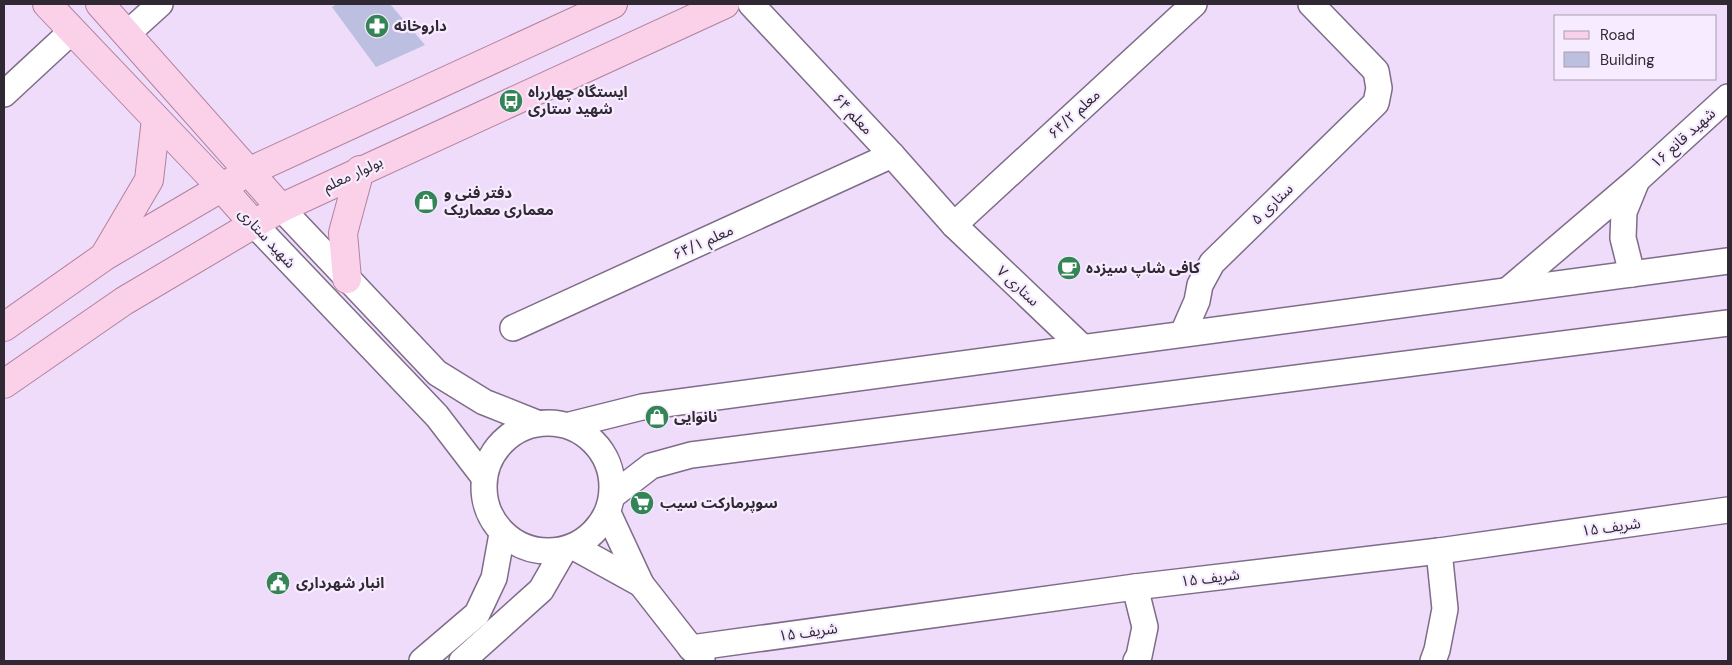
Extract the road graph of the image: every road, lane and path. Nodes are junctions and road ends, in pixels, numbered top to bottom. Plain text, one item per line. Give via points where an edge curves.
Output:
1 (46, 4) edge
2 (100, 4) edge
3 (160, 4) edge
4 (613, 4) edge
5 (725, 4) edge
6 (751, 4) edge
7 (1194, 4) edge
8 (1311, 4) edge
9 (72, 31) junction
10 (128, 33) junction
11 (4, 94) edge
12 (1728, 97) edge
13 (156, 119) junction
14 (892, 156) junction
15 (360, 170) junction
16 (248, 172) junction
17 (1637, 180) junction
18 (221, 188) junction
19 (281, 208) junction
20 (253, 223) junction
21 (954, 225) junction
22 (105, 256) junction
23 (1728, 261) edge
24 (1632, 274) junction
25 (347, 279) junction
26 (1508, 290) junction
27 (1728, 323) edge
28 (4, 327) edge
29 (514, 328) dead end
30 (1183, 333) junction
31 (1082, 347) junction
32 (4, 384) edge
33 (537, 423) junction
34 (570, 425) junction
35 (484, 476) junction
36 (610, 504) junction
37 (1728, 510) edge
38 (502, 534) junction
39 (569, 548) junction
40 (1438, 551) junction
41 (641, 584) junction
42 (1135, 587) junction
43 (698, 654) edge
44 (422, 661) edge
45 (462, 661) edge
46 (1136, 661) edge
47 (1432, 661) edge

1 - 9 main road, شهید ستاری
2 - 10 main road, شهید ستاری
3 - 10 street
4 - 16 main road
5 - 15 main road, بولوار معلم
6 - 14 street, معلم ۶۴
7 - 21 street, معلم ۶۴/۲
8 - 30 street, ستاری ۵ via 1376,71 1379,88 1376,103 1212,263 1200,285 1197,301
9 - 11 street
9 - 13 main road, شهید ستاری
10 - 16 main road, شهید ستاری
12 - 17 street, شهید قانع ۱۶
13 - 18 main road, شهید ستاری
13 - 22 main road via 149,180
14 - 21 street, معلم ۶۴
14 - 29 street, معلم ۶۴/۱
15 - 19 main road, بولوار معلم
15 - 25 main road via 343,233
16 - 18 main road
16 - 19 main road, شهید ستاری
17 - 24 street via 1624,212 1623,238
17 - 26 street, شهید قانع ۱۶
18 - 20 main road, شهید ستاری
18 - 22 main road
19 - 20 main road, بولوار معلم
19 - 25 street, شهید ستاری
20 - 32 main road, بولوار معلم via 124,300
20 - 35 street, شهید ستاری via 437,416
21 - 31 street, ستاری ۷
22 - 28 main road
23 - 24 street
24 - 26 street
25 - 33 street, شهید ستاری via 437,373 484,402
26 - 30 street
27 - 36 street via 692,455 651,466
30 - 31 street
31 - 34 street via 642,407
33 - 34 street
33 - 35 street via 501,441
34 - 36 street via 594,441 610,466
35 - 38 street via 486,507
36 - 39 street
36 - 41 street
37 - 40 street, شریف ۱۵
38 - 39 street via 520,546 542,552
38 - 44 street via 494,578 476,614
39 - 41 street
39 - 45 street via 541,590
40 - 42 street, شریف ۱۵
40 - 47 street via 1445,609
41 - 43 street
42 - 43 street, شریف ۱۵
42 - 46 street via 1146,627

